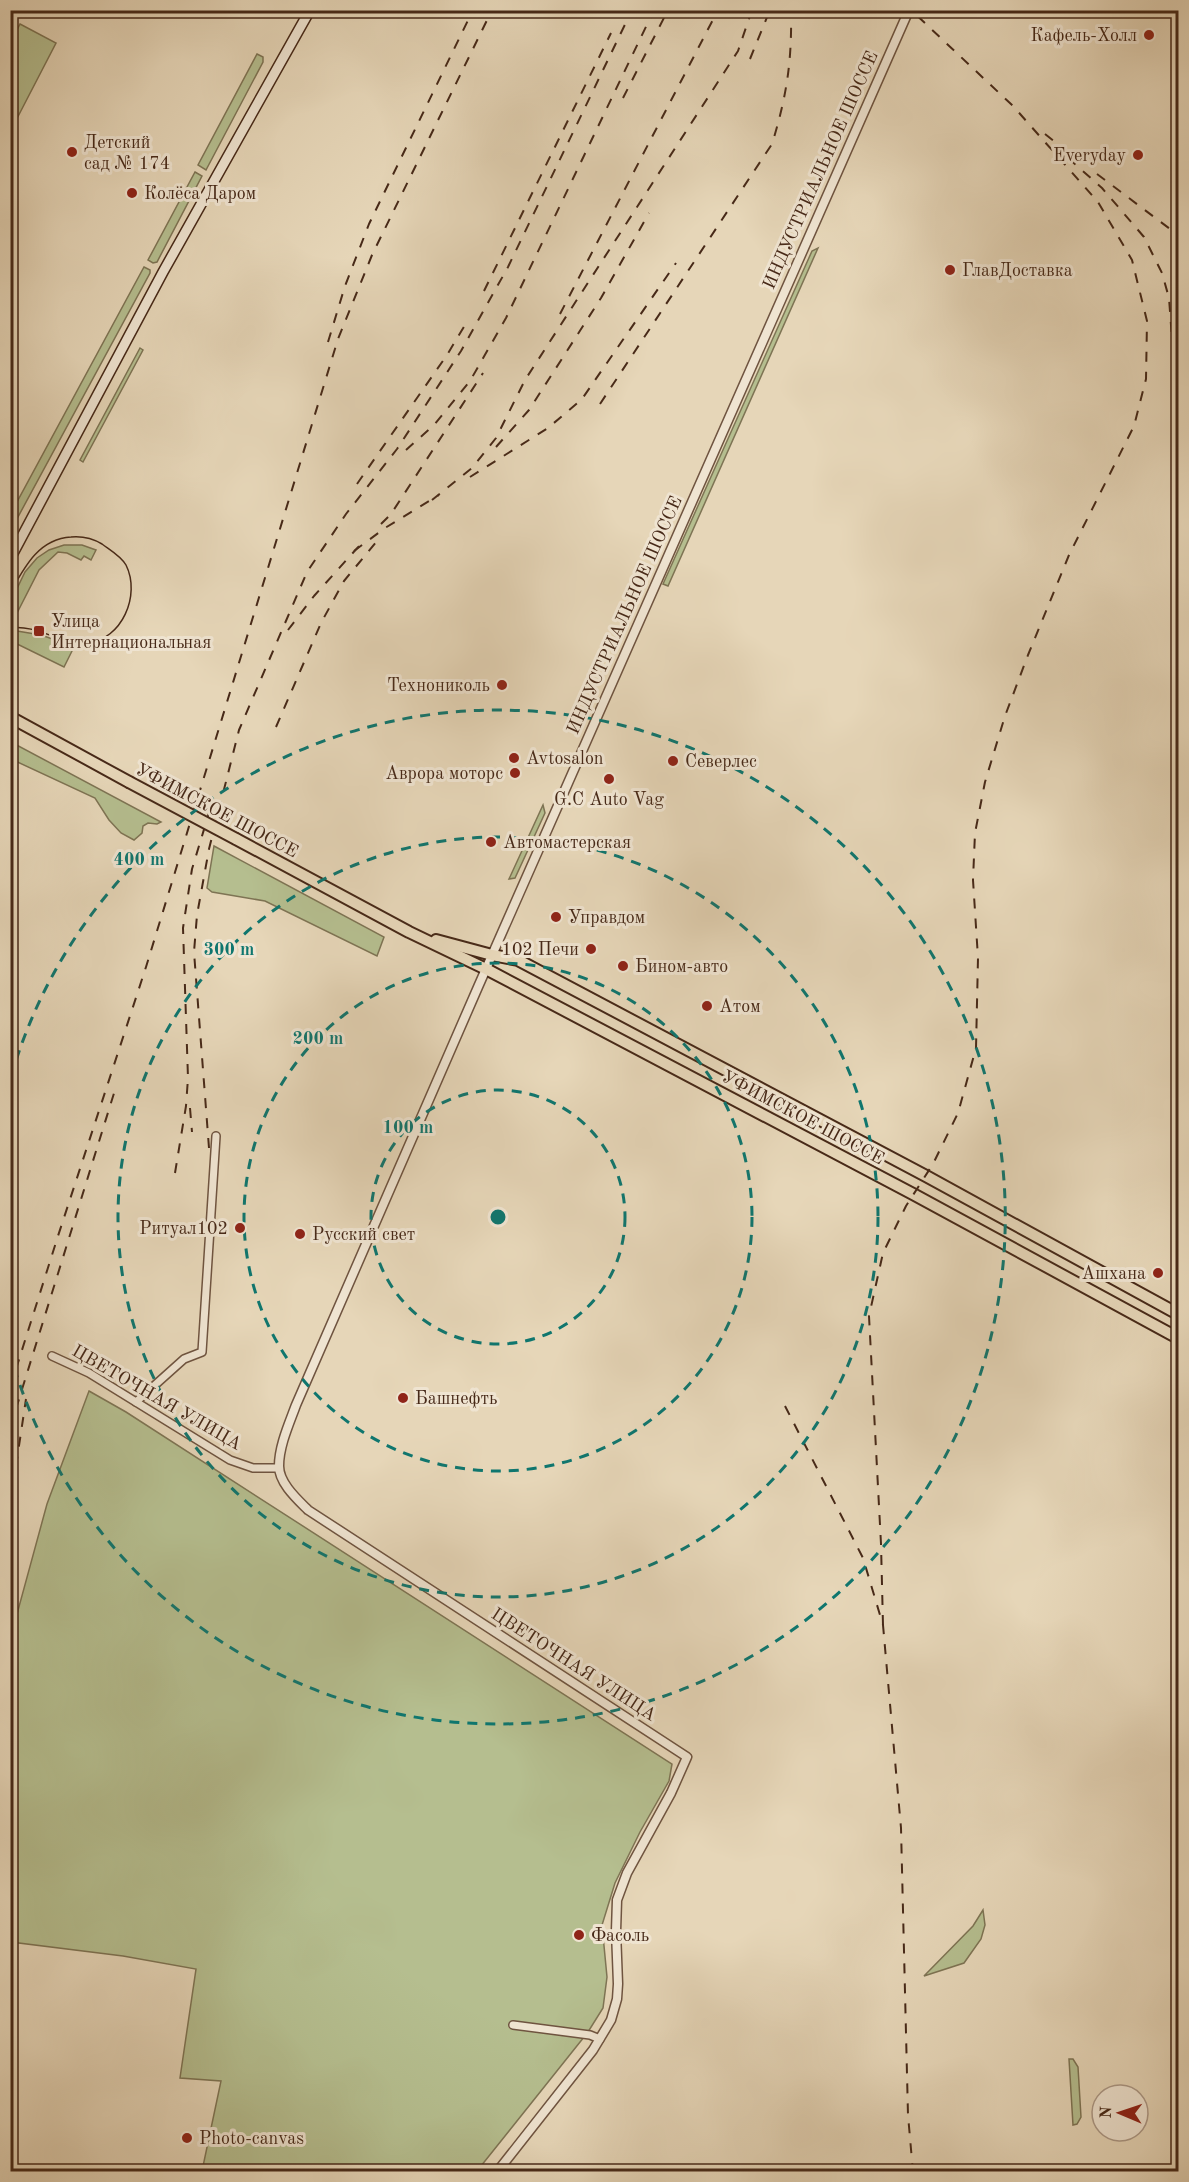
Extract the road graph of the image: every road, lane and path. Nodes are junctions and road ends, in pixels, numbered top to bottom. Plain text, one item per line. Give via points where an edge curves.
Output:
1 (310, 10) edge
2 (909, 10) edge
3 (10, 559) edge
4 (13, 720) edge
5 (409, 932) junction
6 (492, 955) junction
7 (486, 969) junction
8 (216, 1136) dead end
9 (1179, 1314) edge
10 (1179, 1338) edge
11 (52, 1356) dead end
12 (136, 1402) junction
13 (279, 1468) junction
14 (513, 2025) dead end
15 (600, 2039) junction
16 (497, 2172) edge

1 - 3 main road
2 - 6 street, ИНДУСТРИАЛЬНОЕ ШОССЕ
4 - 5 main road, УФИМСКОЕ ШОССЕ, bridge
5 - 6 main road, УФИМСКОЕ ШОССЕ
5 - 7 main road, УФИМСКОЕ ШОССЕ
6 - 7 street, ИНДУСТРИАЛЬНОЕ ШОССЕ
6 - 9 main road, УФИМСКОЕ ШОССЕ via 518,960
7 - 10 main road, УФИМСКОЕ ШОССЕ
7 - 13 street, ИНДУСТРИАЛЬНОЕ ШОССЕ via 296,1405
8 - 12 street via 202,1352 184,1359
11 - 12 street, ЦВЕТОЧНАЯ УЛИЦА
12 - 13 street, ЦВЕТОЧНАЯ УЛИЦА via 230,1460 253,1468
13 - 15 street, ЦВЕТОЧНАЯ УЛИЦА via 289,1490 308,1510 687,1757 621,1887 616,1914 617,1999
14 - 15 street
15 - 16 street, ЦВЕТОЧНАЯ УЛИЦА

